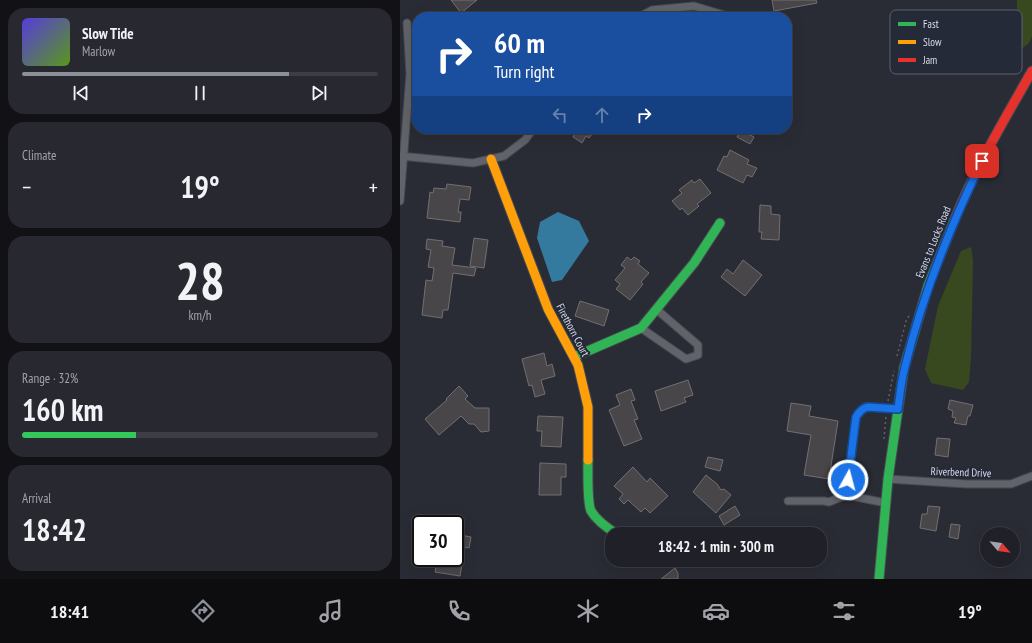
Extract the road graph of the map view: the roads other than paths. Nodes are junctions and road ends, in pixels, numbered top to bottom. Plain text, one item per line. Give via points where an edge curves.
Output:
1 (648, 12) edge
2 (715, 12) edge
3 (407, 23) dead end
4 (1032, 71) edge
5 (529, 134) edge
6 (402, 156) edge
7 (491, 159) junction
8 (400, 201) edge
9 (720, 223) dead end
10 (656, 309) junction
11 (641, 328) junction
12 (574, 357) junction
13 (898, 409) junction
14 (1032, 476) edge
15 (888, 479) junction
16 (846, 495) junction
17 (788, 501) dead end
18 (886, 503) junction
19 (606, 527) edge
20 (879, 579) edge

1 - 2 street via 694,6
3 - 6 street via 410,74
4 - 13 street, Evans to Locks Road via 989,147 961,204 928,286 904,368
5 - 7 street via 504,156
6 - 7 street via 473,163
6 - 8 street
7 - 12 street, Firethorn Court via 548,309
9 - 10 street via 694,263
10 - 11 street
10 - 11 street via 698,345 698,355 686,359
11 - 12 street
12 - 19 street, Firethorn Court via 588,407 588,481 591,510
13 - 15 street, Evans to Locks Road
13 - 16 street via 865,407 856,417
14 - 15 street, Riverbend Drive via 1011,484
15 - 18 street, Evans to Locks Road
16 - 17 street via 829,502
16 - 18 street
18 - 20 street, Evans to Locks Road

